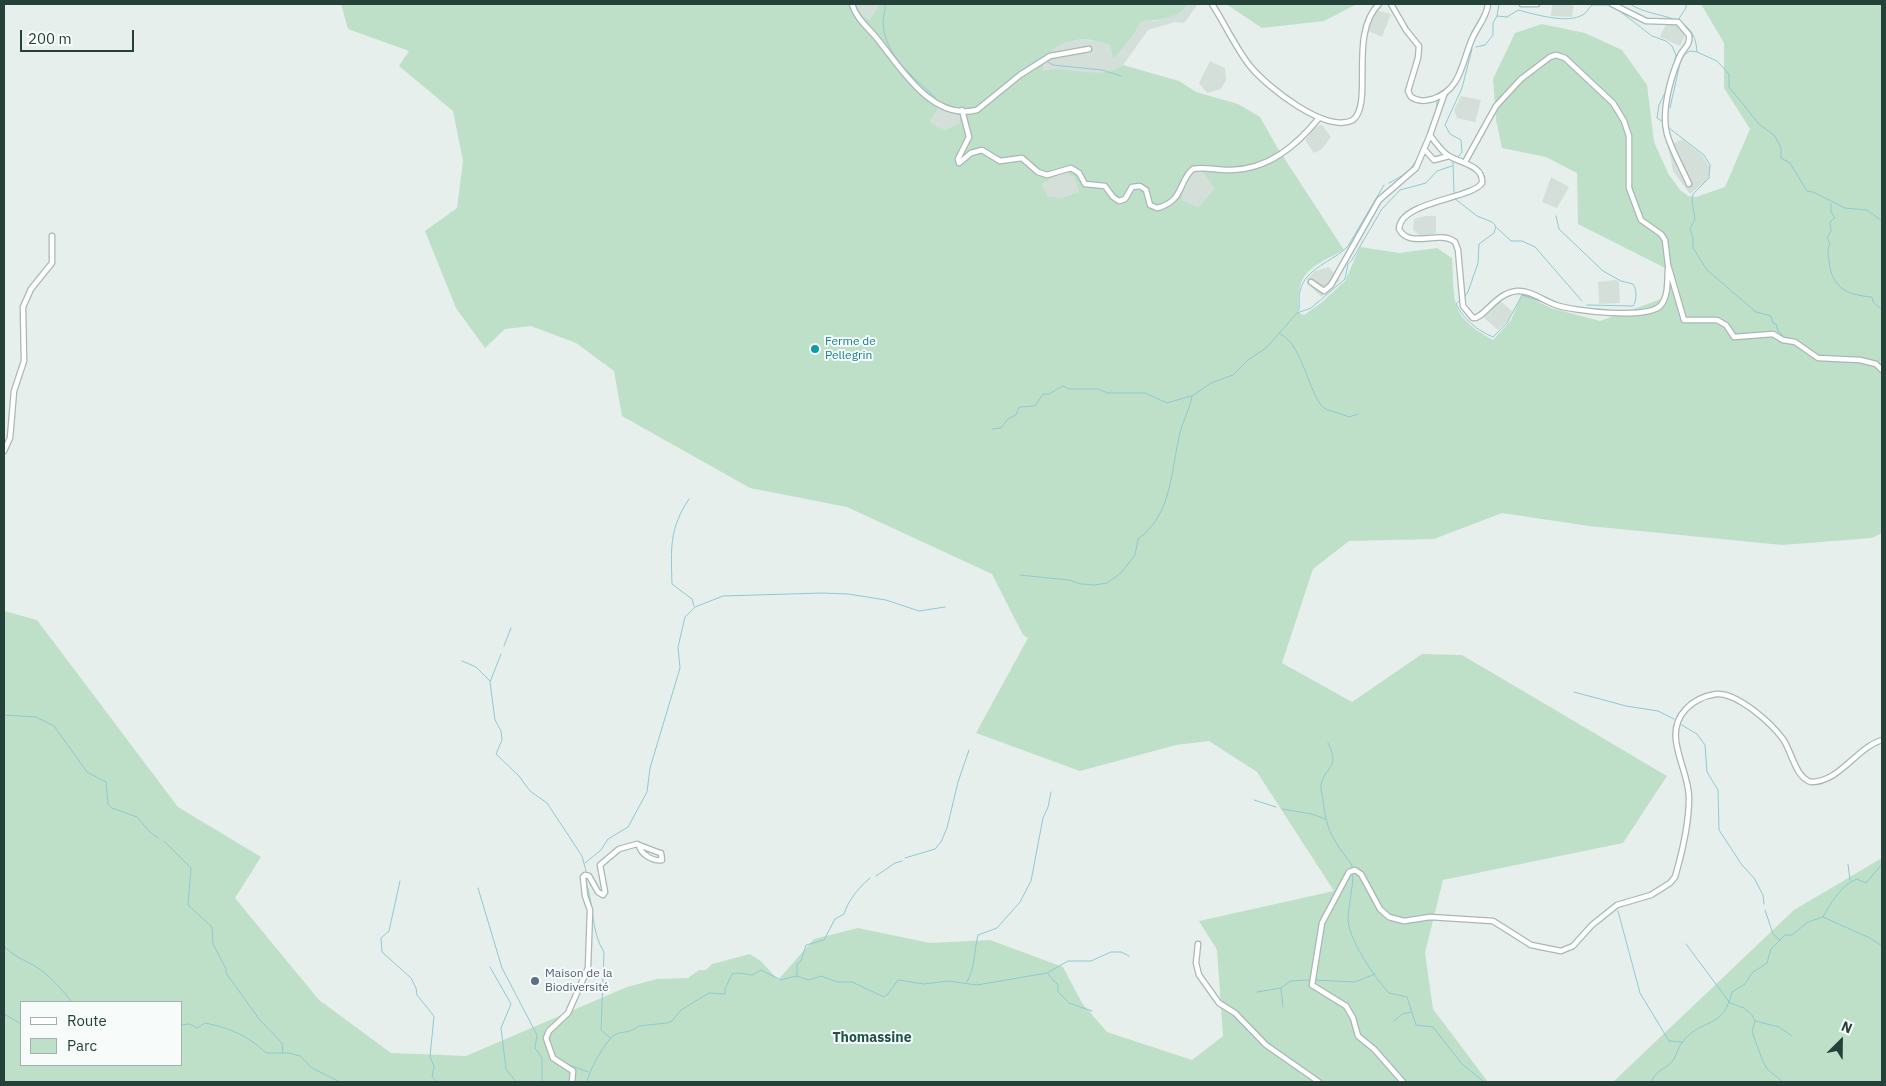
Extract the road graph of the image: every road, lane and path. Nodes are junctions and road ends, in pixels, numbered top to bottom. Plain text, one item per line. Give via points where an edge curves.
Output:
1 (852, 4) edge
2 (1212, 4) edge
3 (1378, 4) edge
4 (1391, 4) edge
5 (1488, 4) edge
6 (1522, 4) edge
7 (1537, 4) edge
8 (1612, 4) edge
9 (1089, 49) dead end
10 (1444, 95) junction
11 (962, 110) junction
12 (1318, 118) junction
13 (1430, 135) junction
14 (1424, 149) junction
15 (1449, 156) junction
16 (1465, 162) junction
17 (1690, 184) dead end
18 (52, 236) dead end
19 (1668, 265) junction
20 (1311, 282) dead end
21 (1882, 370) edge
22 (4, 451) edge
23 (1882, 740) edge
24 (639, 845) junction
25 (1198, 944) dead end
26 (572, 1082) edge
27 (1320, 1082) edge
28 (1403, 1082) edge

1 - 11 street via 892,61 928,97 938,106
2 - 12 street via 1240,53 1257,74
3 - 12 street via 1362,37 1363,72 1358,115 1344,124
4 - 10 street via 1419,48 1408,86 1409,94 1422,101
5 - 10 street via 1456,82
6 - 7 street
8 - 17 street via 1644,21 1678,22 1689,33 1689,43 1679,57 1671,88 1666,123 1668,136
9 - 11 street via 1050,56 980,108
10 - 13 street
11 - 12 street via 970,137 959,163 971,153 982,150 1000,161 1023,159 1047,175 1071,168 1079,173 1085,184 1105,186 1119,201 1125,199 1132,187 1140,186 1146,190 1150,205 1157,208 1178,194 1187,174 1193,169 1234,170 1263,164 1299,142
13 - 14 street
13 - 15 street
14 - 15 street via 1434,160
14 - 20 street via 1414,169 1379,200 1331,285 1324,291
15 - 16 street
16 - 19 street via 1492,112 1516,84 1550,56 1565,58 1616,106 1624,121 1629,136 1629,188 1641,220 1665,240
16 - 19 street via 1481,175 1479,187 1411,213 1400,221 1399,228 1411,239 1441,237 1454,242 1458,250 1463,306 1473,318 1482,315 1498,298 1516,291 1564,307 1610,312 1652,311 1661,305 1665,296
18 - 22 street via 52,263 31,289 23,307 24,361 14,391 10,438
19 - 21 street via 1684,320 1717,320 1726,325 1734,337 1772,334 1796,343 1816,357 1860,360 1876,364
23 - 28 street via 1873,743 1829,777 1811,782 1803,777 1775,730 1738,699 1722,694 1697,700 1676,722 1675,740 1688,783 1689,800 1675,877 1652,896 1617,905 1564,951 1531,945 1493,921 1437,917 1404,921 1389,917 1380,909 1358,872 1349,872 1322,923 1312,985 1346,1006 1358,1036
24 - 24 street via 660,853 662,860 643,854
24 - 26 street via 620,848 600,864 604,895 598,892 589,876 583,878 590,910 588,968 568,1013 546,1038 553,1058 573,1071
25 - 27 street via 1198,975 1219,1003 1235,1013 1272,1050

